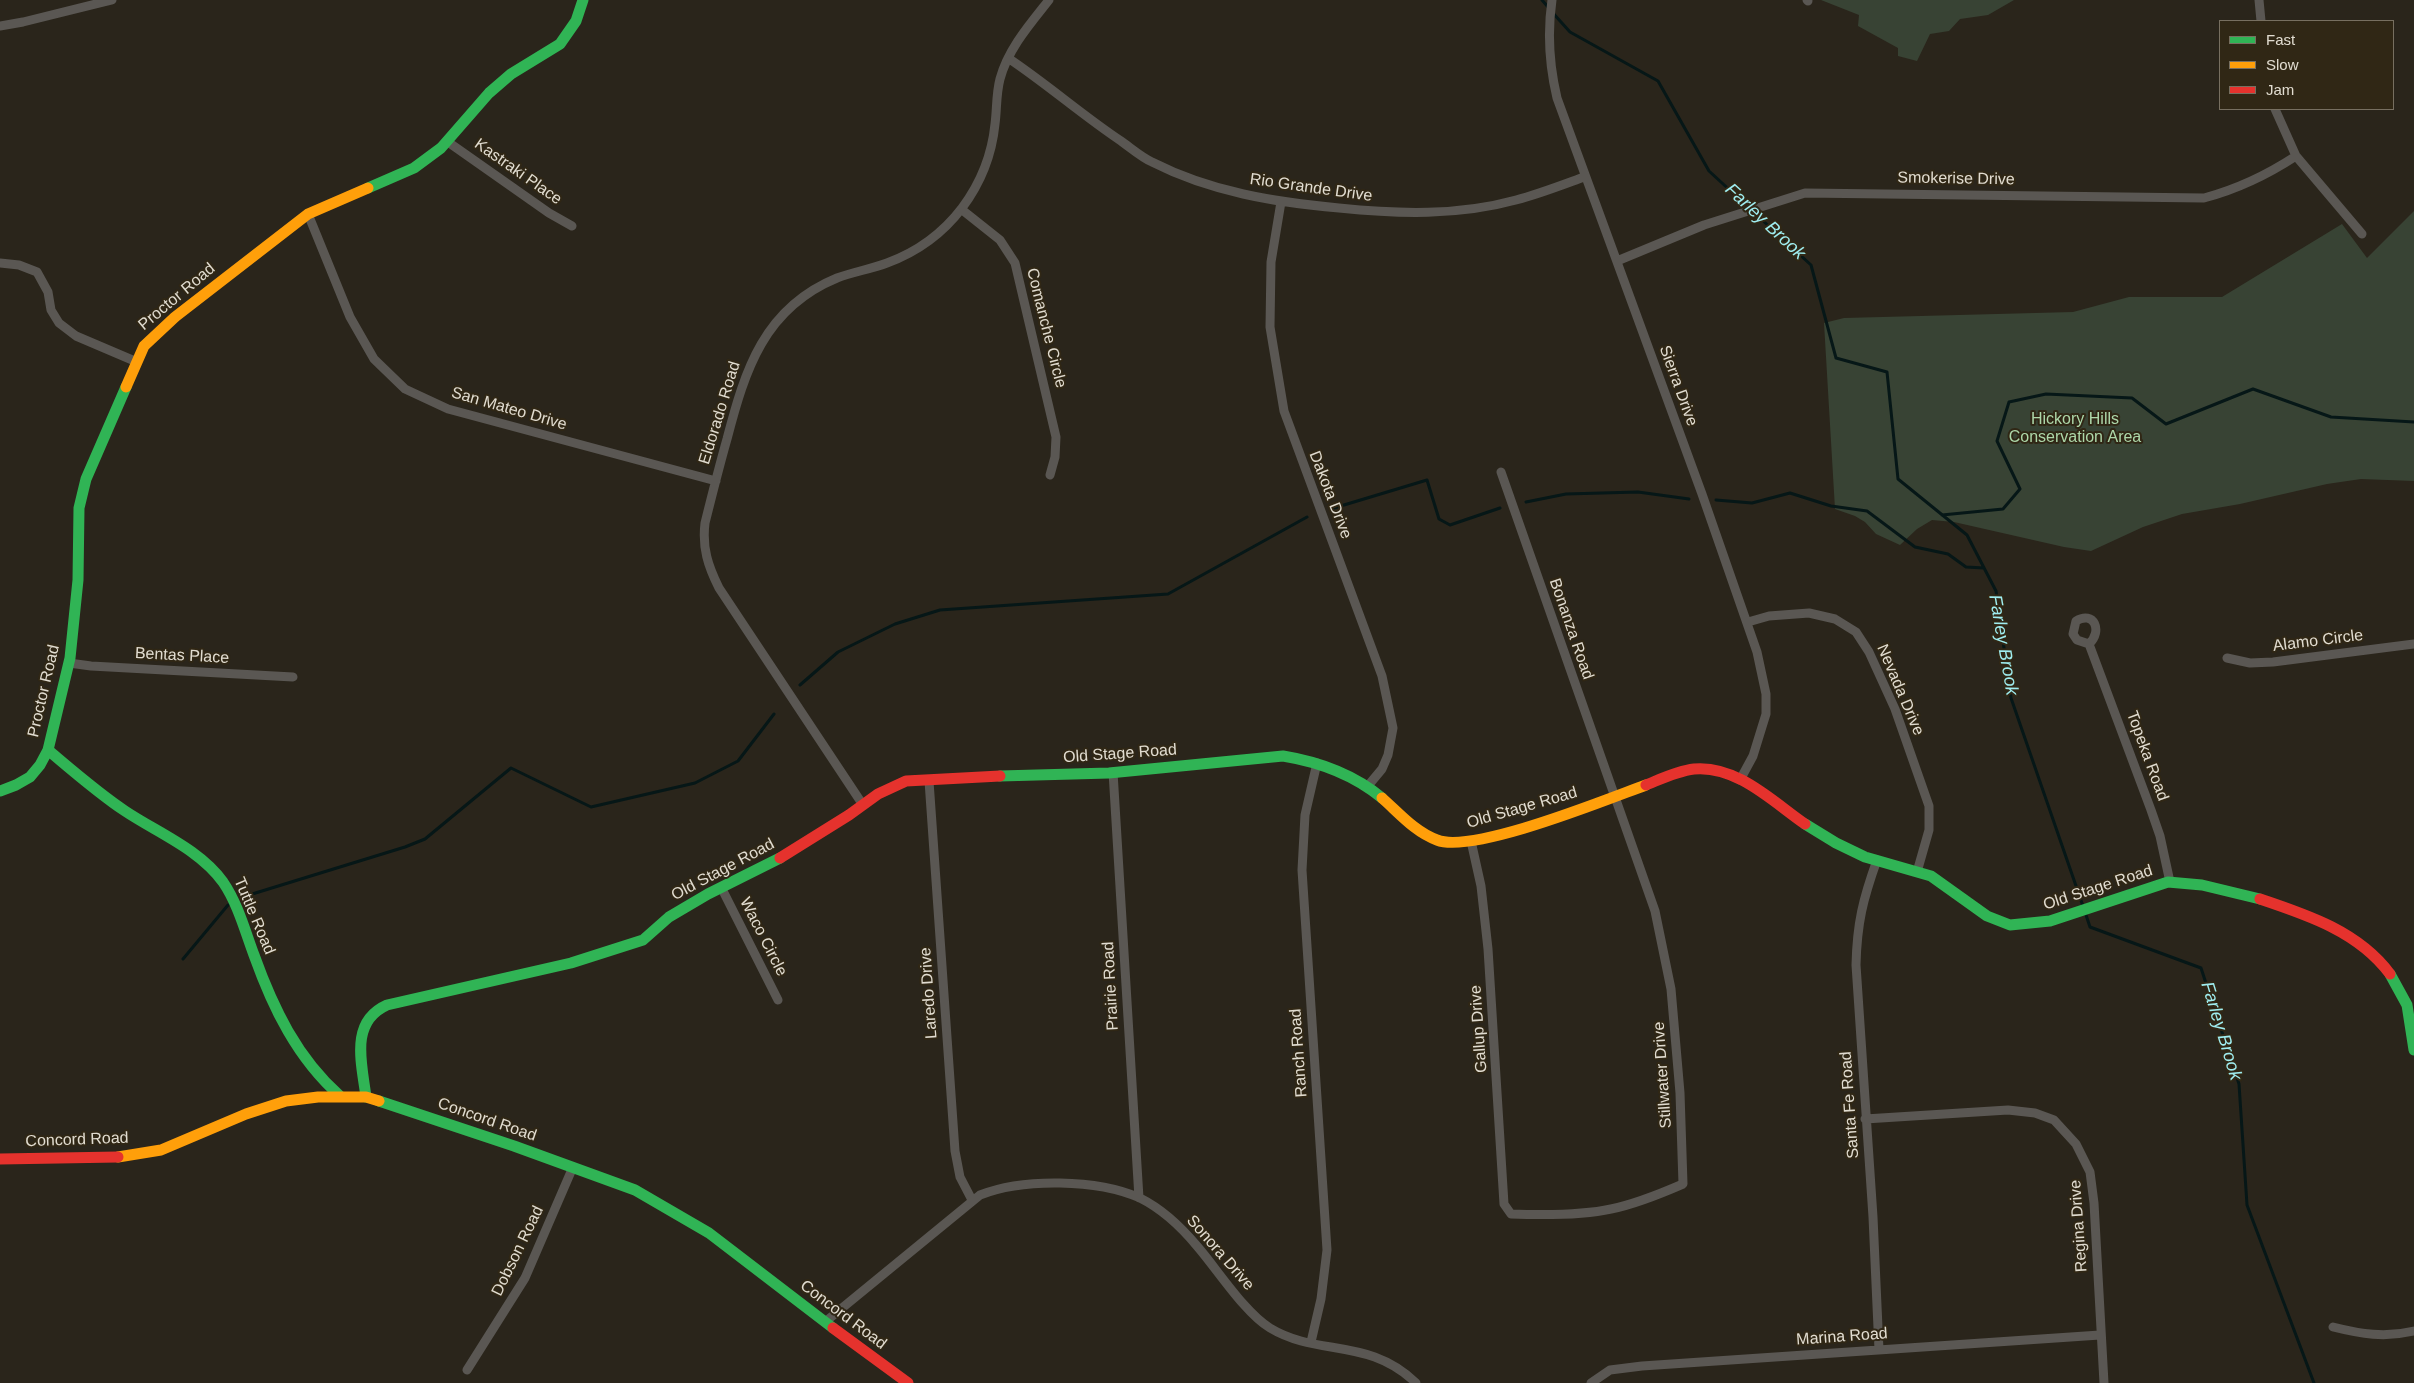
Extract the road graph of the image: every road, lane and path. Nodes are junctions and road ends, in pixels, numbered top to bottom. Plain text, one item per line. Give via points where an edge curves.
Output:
1 (112, 0) edge
2 (583, 0) edge
3 (1049, 0) edge
4 (1552, 0) edge
5 (2258, 0) edge
6 (2261, 20) edge
7 (0, 26) edge
8 (1008, 58) junction
9 (2275, 110) edge
10 (448, 142) junction
11 (2296, 156) junction
12 (1584, 177) junction
13 (1280, 202) junction
14 (961, 209) junction
15 (308, 214) junction
16 (572, 226) dead end
17 (2362, 234) dead end
18 (1618, 262) junction
19 (0, 263) edge
20 (137, 362) junction
21 (1500, 472) dead end
22 (1050, 475) dead end
23 (716, 481) junction
24 (1748, 622) junction
25 (2089, 644) dead end
26 (2414, 644) edge
27 (2226, 658) dead end
28 (69, 663) junction
29 (293, 677) dead end
30 (48, 750) junction
31 (1317, 763) junction
32 (1113, 772) junction
33 (1740, 780) junction
34 (929, 781) junction
35 (1367, 787) junction
36 (0, 791) edge
37 (1614, 797) junction
38 (863, 805) junction
39 (1471, 841) junction
40 (1877, 860) junction
41 (1917, 872) junction
42 (2170, 882) junction
43 (721, 887) junction
44 (778, 1000) dead end
45 (2411, 1005) edge
46 (2414, 1050) edge
47 (340, 1096) junction
48 (366, 1097) junction
49 (1865, 1119) junction
50 (0, 1159) edge
51 (573, 1167) junction
52 (1139, 1198) junction
53 (972, 1200) junction
54 (1511, 1214) joint
55 (825, 1322) junction
56 (2333, 1327) dead end
57 (2414, 1331) edge
58 (2100, 1335) junction
59 (1311, 1342) junction
60 (1880, 1350) junction
61 (467, 1370) dead end
62 (906, 1382) edge
63 (1416, 1383) edge
64 (1591, 1383) edge
65 (2104, 1383) edge

1 - 7 street
2 - 10 main road, Proctor Road via 576,21 560,44 511,74 489,93
3 - 8 street, Eldorado Road
4 - 12 street, Sierra Drive via 1548,27 1549,64
5 - 6 street
8 - 13 street, Rio Grande Drive via 1151,162 1195,181
8 - 14 street, Eldorado Road via 998,90 990,152 978,182
9 - 11 street
10 - 15 main road, Proctor Road via 414,168
10 - 16 street, Kastraki Place
11 - 17 street
11 - 18 street, Smokerise Drive via 2250,183 2204,198 1805,193 1704,225
12 - 13 street, Rio Grande Drive via 1516,200 1465,210 1385,212
12 - 18 street, Sierra Drive
13 - 35 street, Dakota Drive via 1271,262 1270,295 1271,336 1284,411 1382,676 1393,728 1382,769
14 - 22 street, Comanche Circle via 1008,249 1020,277 1056,437
14 - 23 street, Eldorado Road via 941,231 919,247 887,263 828,282 802,298 777,322 754,355 746,373
15 - 20 main road, Proctor Road via 175,317 144,346
15 - 23 street, San Mateo Drive via 350,317 374,359 405,389 448,409
18 - 24 street, Sierra Drive
19 - 20 street via 19,265 37,272 48,292 51,310 59,323 76,336
20 - 28 main road, Proctor Road via 82,493 75,621
21 - 37 street, Bonanza Road
23 - 38 street, Eldorado Road via 704,532 704,550 710,569 725,598
24 - 33 street, Sierra Drive via 1766,694 1766,714 1753,756
24 - 41 street, Nevada Drive via 1769,616 1809,613 1836,619 1856,632 1869,652 1895,709 1929,806 1929,830
25 - 42 street, Topeka Road via 2160,836
26 - 27 street, Alamo Circle via 2273,662 2250,663
28 - 29 street, Bentas Place
28 - 30 main road, Proctor Road
30 - 36 main road, Proctor Road via 42,764 25,782
30 - 47 main road, Tuttle Road via 117,805 199,859 219,876 246,931 274,1006 312,1066 329,1088
31 - 32 main road, Old Stage Road via 1283,756
31 - 35 main road, Old Stage Road
31 - 59 street, Ranch Road via 1305,815 1302,870 1327,1250 1323,1290
32 - 34 main road, Old Stage Road
32 - 52 street, Prairie Road
33 - 37 main road, Old Stage Road via 1702,769 1676,773
33 - 40 main road, Old Stage Road via 1806,826 1858,855
34 - 38 main road, Old Stage Road via 906,781
34 - 53 street, Laredo Drive via 955,1151 960,1177
35 - 39 main road, Old Stage Road via 1428,837 1450,843
37 - 39 main road, Old Stage Road
37 - 54 street, Stillwater Drive via 1655,911 1671,989 1680,1093 1683,1184 1640,1202 1609,1210
38 - 43 main road, Old Stage Road via 784,856
39 - 54 street, Gallup Drive via 1488,950 1504,1204
40 - 41 main road, Old Stage Road
40 - 49 street, Santa Fe Road via 1861,906 1856,937
41 - 42 main road, Old Stage Road via 1933,877 1997,922 2020,925 2053,922
42 - 45 main road, Old Stage Road via 2246,895 2300,912 2349,935 2375,956
43 - 44 street, Waco Circle
43 - 48 main road, Old Stage Road via 669,917 643,940 571,963 387,1005 373,1012 362,1031
45 - 46 main road, Old Stage Road
47 - 48 main road, Concord Road
47 - 50 main road, Concord Road via 286,1102 246,1114 161,1150 99,1158
48 - 51 main road, Concord Road
49 - 58 street, Regina Drive via 2008,1110 2035,1113 2054,1120 2076,1144 2090,1172
49 - 60 street, Santa Fe Road
51 - 55 main road, Concord Road via 635,1190 709,1233
51 - 61 street, Dobson Road via 525,1278
52 - 53 street, Sonora Drive via 1095,1186 1029,1184 999,1188
52 - 59 street, Sonora Drive via 1180,1228 1268,1327
53 - 55 street, Sonora Drive
55 - 62 main road, Concord Road
56 - 57 street via 2381,1336
58 - 60 street, Marina Road
58 - 65 street, Regina Drive
59 - 63 street, Sonora Drive via 1378,1357
60 - 64 street, Marina Road via 1642,1366 1610,1370

